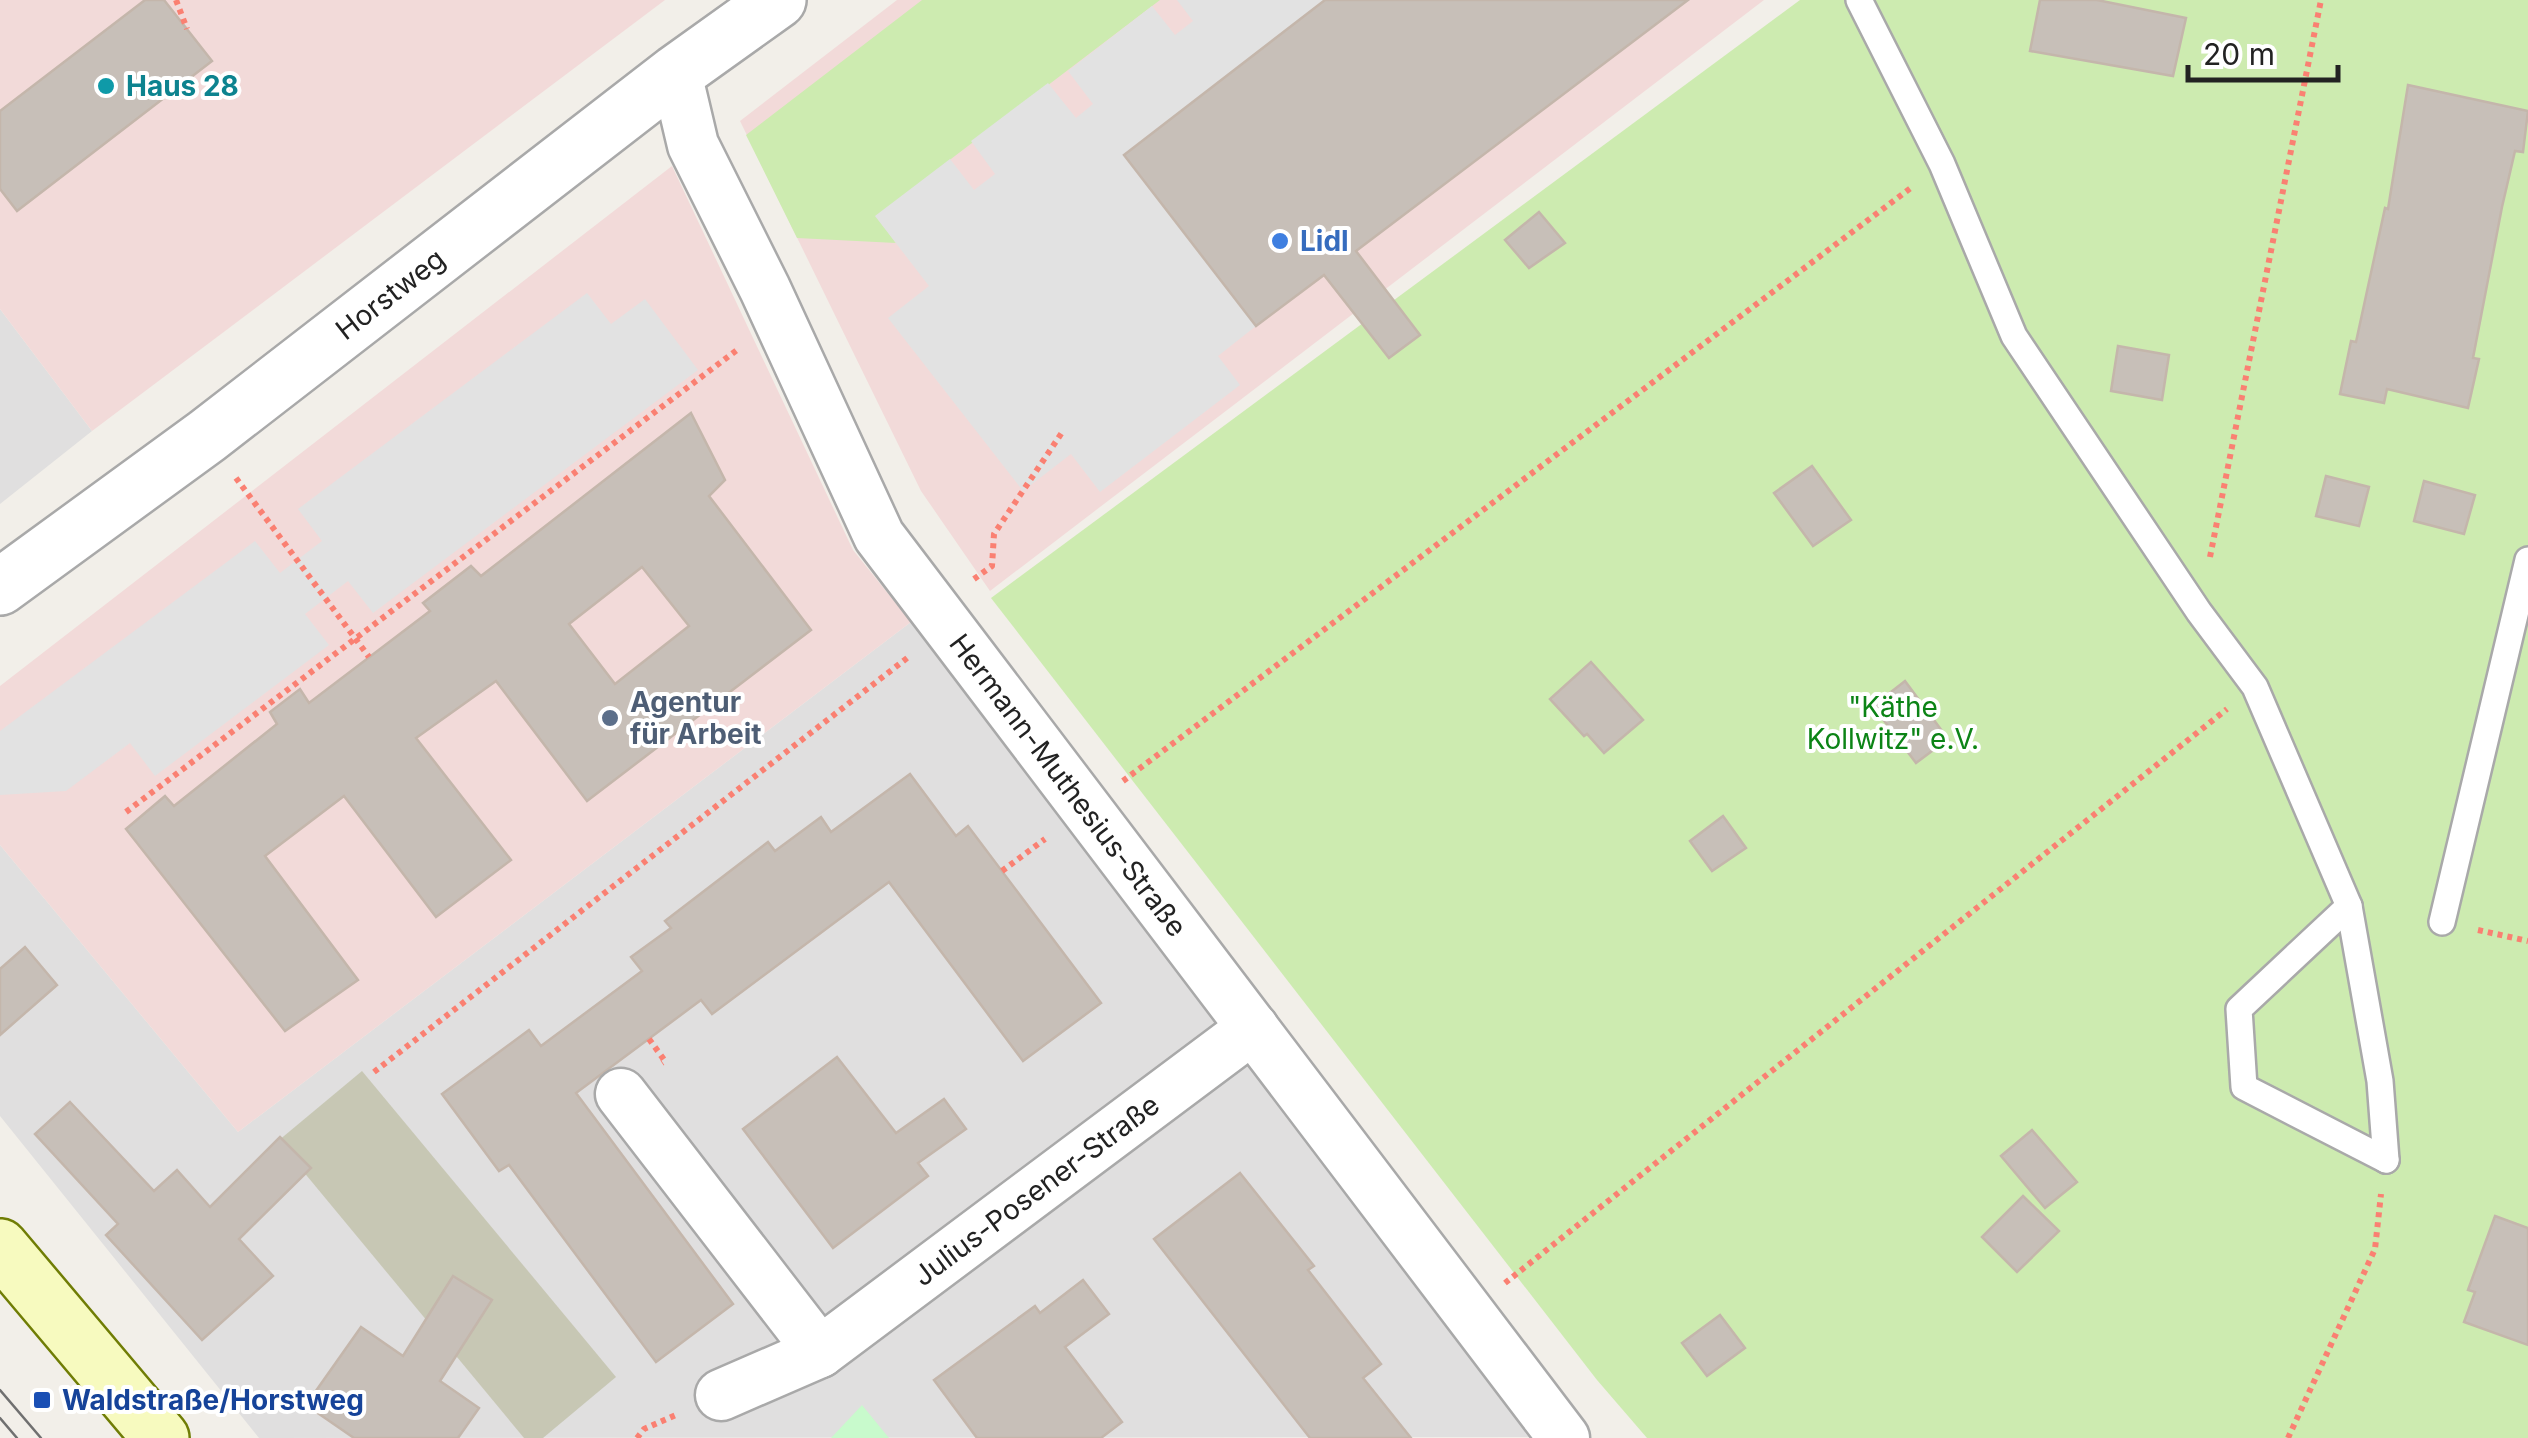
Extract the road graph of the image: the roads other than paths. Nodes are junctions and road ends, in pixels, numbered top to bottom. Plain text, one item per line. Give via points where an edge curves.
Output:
1 (778, 0) edge
2 (1859, 0) edge
3 (676, 73) junction
4 (2528, 560) edge
5 (0, 587) edge
6 (2349, 906) junction
7 (2442, 922) dead end
8 (1253, 1028) junction
9 (621, 1094) dead end
10 (0, 1247) edge
11 (820, 1352) junction
12 (721, 1395) dead end
13 (160, 1438) edge
14 (1564, 1438) edge

1 - 3 street, Horstweg
2 - 6 lane via 1942,164 2014,336 2255,687
3 - 5 street, Horstweg via 207,436
3 - 8 street, Hermann-Muthesius-Straße via 693,145 925,630 1086,809
4 - 7 lane
6 - 6 lane via 2380,1081 2386,1160 2244,1087 2239,1009
8 - 11 street, Julius-Posener-Straße
8 - 14 street, Hermann-Muthesius-Straße
9 - 11 street
10 - 13 main road
11 - 12 street, Julius-Posener-Straße

